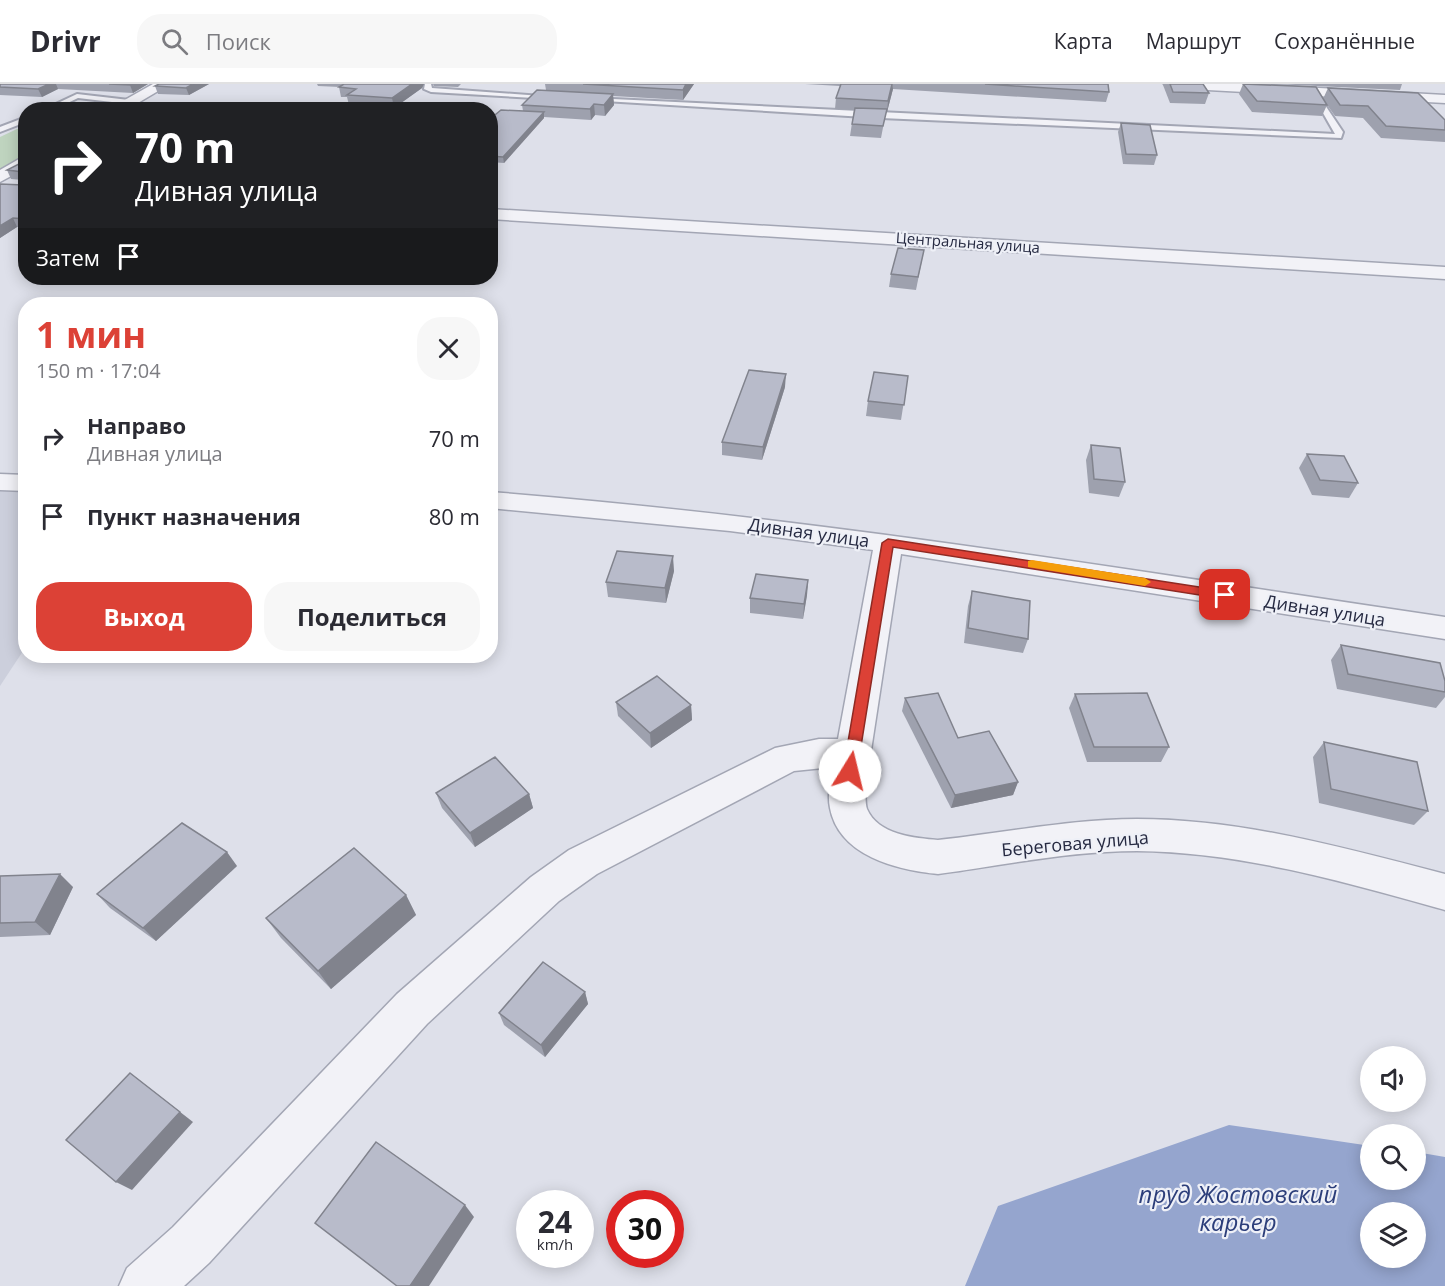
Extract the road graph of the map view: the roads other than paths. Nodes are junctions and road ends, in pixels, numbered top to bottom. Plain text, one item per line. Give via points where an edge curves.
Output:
1 (164, 84) edge
2 (428, 84) edge
3 (1172, 84) edge
4 (1315, 92) junction
5 (561, 98) edge
6 (585, 99) edge
7 (1445, 99) edge
8 (64, 102) edge
9 (129, 102) joint
10 (18, 122) edge
11 (12, 125) junction
12 (18, 125) edge
13 (0, 130) edge
14 (18, 165) edge
15 (0, 177) edge
16 (498, 214) edge
17 (1445, 273) edge
18 (0, 482) edge
19 (18, 483) edge
20 (498, 501) edge
21 (888, 543) junction
22 (1445, 628) edge
23 (853, 752) junction
24 (1445, 892) edge
25 (145, 1286) edge

1 - 9 street
2 - 5 lane via 426,88 431,90
3 - 4 street
4 - 6 lane via 1338,136
4 - 7 street
8 - 9 lane via 77,96
10 - 11 lane
11 - 12 lane
11 - 13 lane
14 - 15 street
16 - 17 street, Центральная улица
18 - 19 street
20 - 21 street, Дивная улица via 694,517
21 - 22 street, Дивная улица
21 - 23 street, Береговая улица
23 - 24 street, Береговая улица via 847,790 849,812 866,836 914,856 938,857 1135,835 1176,836 1263,849
23 - 25 street via 787,758 583,862 545,889 412,1009 191,1245

